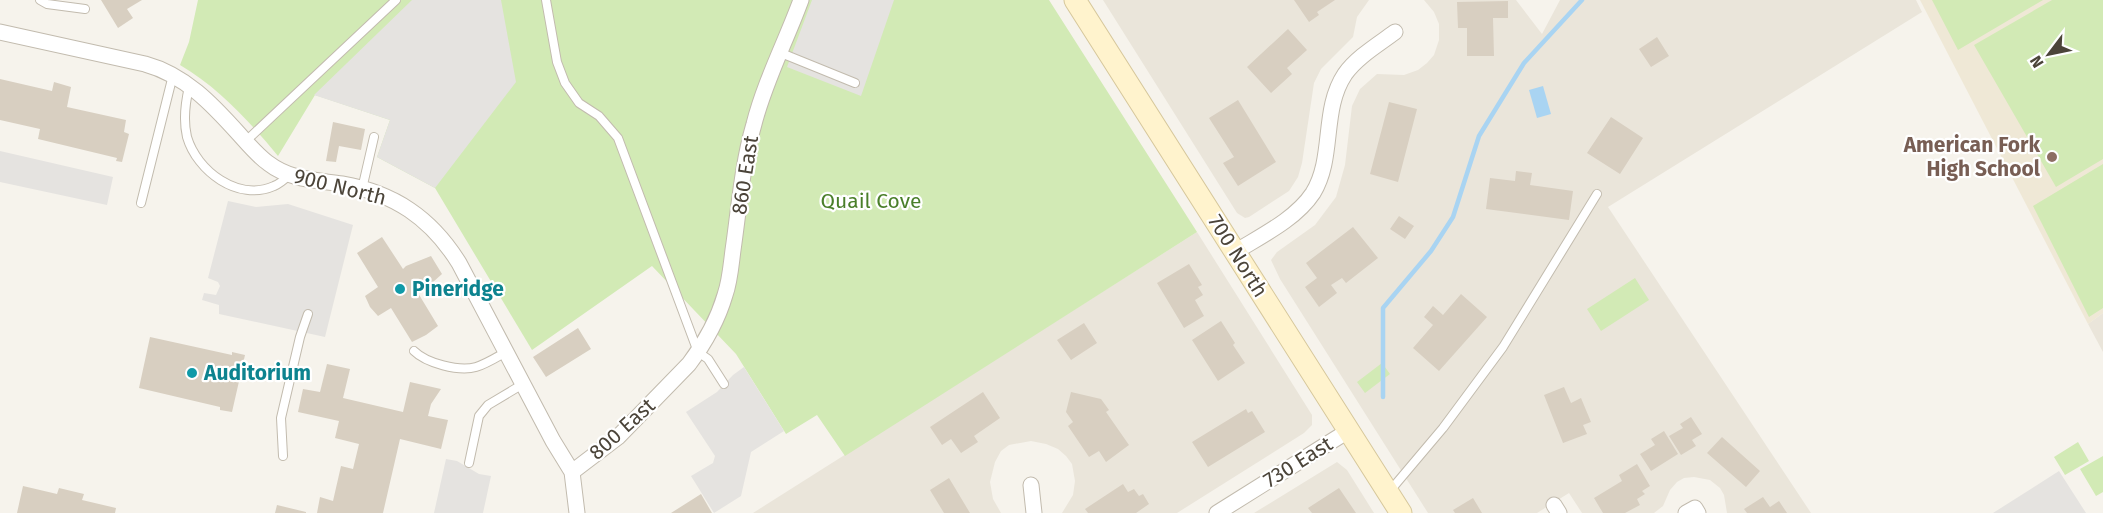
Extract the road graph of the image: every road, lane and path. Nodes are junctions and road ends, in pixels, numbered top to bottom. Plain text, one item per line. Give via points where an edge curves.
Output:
1 (40, 0) edge
2 (396, 0) edge
3 (546, 0) edge
4 (801, 0) edge
5 (1075, 0) edge
6 (85, 9) dead end
7 (0, 32) edge
8 (1395, 32) dead end
9 (781, 53) junction
10 (173, 75) junction
11 (855, 83) dead end
12 (189, 85) junction
13 (374, 136) dead end
14 (246, 141) junction
15 (289, 175) junction
16 (362, 189) junction
17 (1597, 194) dead end
18 (141, 203) dead end
19 (1235, 252) junction
20 (308, 314) dead end
21 (414, 351) dead end
22 (506, 352) junction
23 (698, 352) junction
24 (523, 384) junction
25 (724, 384) dead end
26 (1348, 430) junction
27 (283, 456) dead end
28 (469, 463) dead end
29 (572, 472) junction
30 (1031, 485) dead end
31 (1388, 493) junction
32 (577, 513) edge
33 (1034, 513) edge
34 (1217, 513) edge
35 (1401, 513) edge

1 - 6 lane
2 - 14 lane
3 - 23 lane via 557,62 565,83 579,103 599,116 618,138
4 - 9 street, 860 East
5 - 19 street, 700 North
7 - 10 street, 900 North via 145,64
8 - 19 street via 1346,72 1336,92 1323,168 1312,194 1288,217
9 - 11 lane
9 - 23 street, 860 East via 753,125 726,295
10 - 12 street, 900 North
10 - 18 lane
12 - 14 street, 900 North via 212,103
12 - 15 lane via 184,120 187,137 206,169 220,180 245,190 274,186
13 - 16 lane
14 - 15 street, 900 North via 268,164
15 - 16 street, 900 North
16 - 22 street, 900 North via 407,208 437,232 459,263
17 - 31 lane via 1503,347
19 - 26 street, 700 North
20 - 27 lane via 281,417
21 - 22 lane via 434,363 464,368 476,367
22 - 24 street, 900 North
23 - 25 lane via 708,359
23 - 29 street, 800 East via 618,437
24 - 28 lane via 489,405 479,416
24 - 29 street, 900 North
26 - 31 street, 700 North
26 - 34 street, 730 East
29 - 32 street, 800 East
30 - 33 street
31 - 35 street, 700 North

